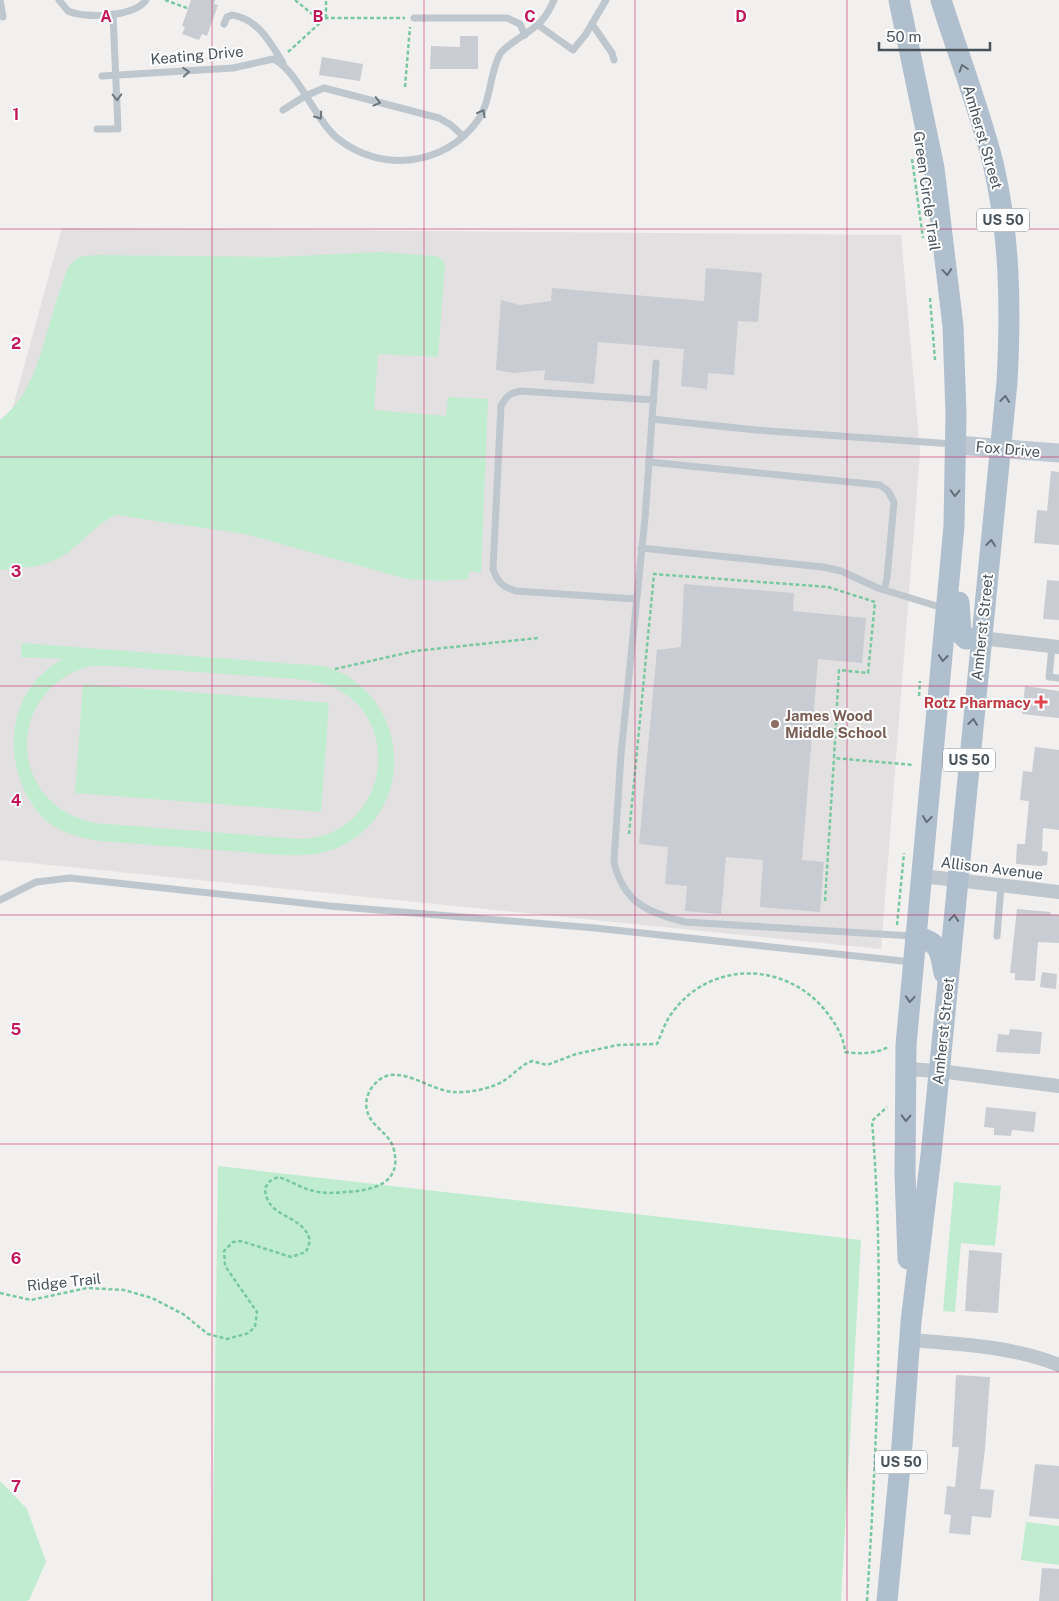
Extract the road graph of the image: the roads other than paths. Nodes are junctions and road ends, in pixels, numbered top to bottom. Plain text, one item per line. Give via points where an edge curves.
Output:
1 (0, 0) edge
2 (59, 0) edge
3 (146, 0) edge
4 (554, 0) edge
5 (606, 0) edge
6 (898, 0) edge
7 (941, 0) edge
8 (113, 14) junction
9 (3, 17) dead end
10 (414, 18) dead end
11 (224, 24) dead end
12 (592, 24) junction
13 (538, 25) junction
14 (525, 35) junction
15 (614, 60) dead end
16 (287, 70) junction
17 (102, 76) dead end
18 (116, 76) junction
19 (305, 96) junction
20 (283, 110) dead end
21 (97, 129) dead end
22 (463, 136) junction
23 (656, 363) dead end
24 (654, 400) junction
25 (652, 419) junction
26 (956, 444) junction
27 (1000, 448) junction
28 (1059, 453) edge
29 (649, 462) junction
30 (642, 548) junction
31 (951, 557) junction
32 (884, 590) junction
33 (636, 599) junction
34 (946, 609) junction
35 (981, 638) junction
36 (1056, 647) edge
37 (1059, 678) edge
38 (922, 876) junction
39 (958, 880) junction
40 (1002, 886) junction
41 (1059, 892) edge
42 (0, 900) edge
43 (915, 936) junction
44 (997, 936) dead end
45 (913, 962) junction
46 (947, 995) junction
47 (906, 1069) junction
48 (939, 1071) junction
49 (1059, 1086) edge
50 (910, 1331) junction
51 (1059, 1365) edge
52 (887, 1601) edge

1 - 9 lane
2 - 8 lane via 65,9 75,13
3 - 8 lane via 131,11
4 - 13 lane
5 - 12 lane
6 -> 26 main road, Amherst Street / US 50 via 934,168 945,250 953,326
27 -> 7 main road, Amherst Street / US 50 via 1010,329 1005,237 987,143
8 - 18 lane
10 - 14 lane via 507,18 520,24
11 - 16 lane via 232,15 255,26 267,37
12 - 13 lane via 574,50
12 - 15 lane
13 - 14 lane
22 -> 14 lane via 478,120 486,105 499,54
18 -> 16 lane, Keating Drive via 232,68 271,59
16 - 19 lane
17 - 18 lane, Keating Drive
18 -> 21 lane via 118,129
19 - 20 lane
19 -> 22 lane via 319,89 330,89 441,119
19 -> 22 lane via 336,138 352,149 381,160 420,160
23 - 24 lane
24 - 25 lane
24 - 33 lane via 521,391 512,392 501,406 493,569 497,580 505,588 516,591
25 - 26 lane
25 - 29 lane
26 - 27 main road, Fox Drive
26 -> 31 main road, Amherst Street / US 50
27 - 28 main road, Fox Drive
35 -> 27 main road, Amherst Street / US 50
29 - 30 lane
29 - 32 lane via 880,485 894,502
30 - 32 lane via 823,567 841,571
30 - 33 lane
31 - 34 main road, Amherst Street / US 50
31 - 35 main road via 961,634 966,639
32 - 34 lane
33 - 43 lane via 614,862 617,876 632,899 664,917 685,922
34 -> 38 main road, Amherst Street / US 50
35 - 36 street
39 -> 35 main road, Amherst Street / US 50
36 - 37 lane via 1049,677
38 - 39 street, Allison Avenue
38 - 43 main road, Amherst Street / US 50
39 - 40 street, Allison Avenue
46 -> 39 main road, Amherst Street / US 50
40 - 41 street, Allison Avenue
40 - 44 lane
42 - 45 lane via 36,882 70,878
43 - 45 main road, Amherst Street / US 50
43 - 46 main road via 932,942 940,951
45 -> 47 main road, Amherst Street / US 50
46 - 48 main road, Amherst Street / US 50
47 - 48 street
47 -> 50 main road, Amherst Street / US 50 via 905,1174
48 - 49 street
48 - 50 main road, Amherst Street / US 50
50 - 51 street via 1007,1350
50 - 52 main road, Amherst Street / US 50

